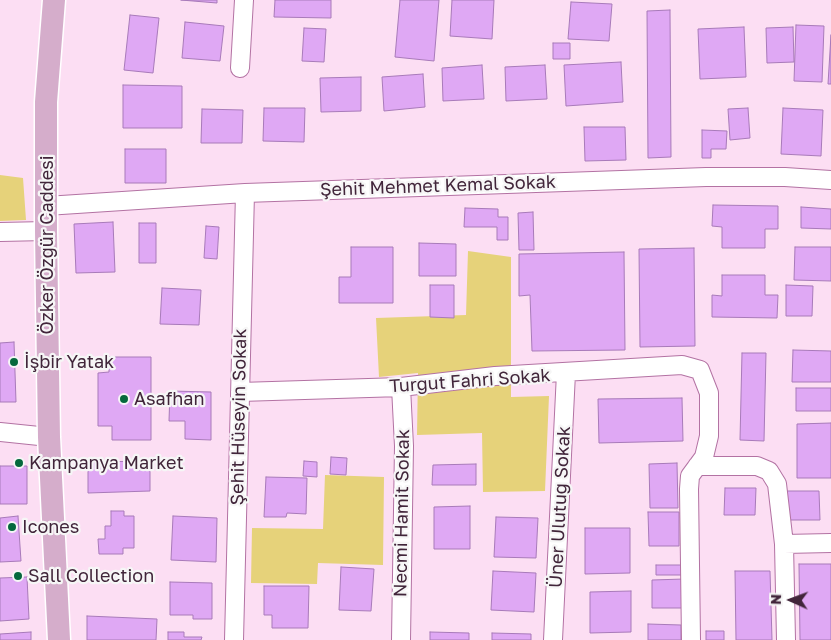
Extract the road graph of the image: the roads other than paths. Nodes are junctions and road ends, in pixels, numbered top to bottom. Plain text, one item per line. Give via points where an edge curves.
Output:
1 (54, 0) edge
2 (244, 0) edge
3 (240, 68) dead end
4 (831, 180) edge
5 (245, 194) junction
6 (46, 206) junction
7 (46, 231) junction
8 (0, 232) edge
9 (566, 374) junction
10 (401, 387) junction
11 (240, 392) junction
12 (0, 432) edge
13 (50, 437) junction
14 (696, 466) junction
15 (831, 543) edge
16 (784, 544) junction
17 (59, 640) edge
18 (234, 640) edge
19 (401, 640) edge
20 (553, 640) edge
21 (691, 640) edge
22 (786, 640) edge

1 - 6 main road, Özker Özgür Caddesi via 46,102
2 - 3 street
4 - 5 street, Şehit Mehmet Kemal Sokak via 706,177
5 - 6 street, Şehit Mehmet Kemal Sokak
5 - 11 street, Şehit Hüseyin Sokak
6 - 7 main road, Özker Özgür Caddesi
7 - 8 street
7 - 13 main road, Özker Özgür Caddesi
9 - 10 street, Turgut Fahri Sokak via 495,376
9 - 14 street, Turgut Fahri Sokak via 682,365 700,370 709,393 709,436 704,456
9 - 20 street, Üner Ulutuğ Sokak
10 - 11 street, Turgut Fahri Sokak
10 - 19 street, Necmi Hamit Sokak via 404,446
11 - 18 street, Şehit Hüseyin Sokak
12 - 13 street
13 - 17 main road, Özker Özgür Caddesi
14 - 16 street via 757,466 769,471 777,484
14 - 21 street via 690,476 689,490
15 - 16 street
16 - 22 street

